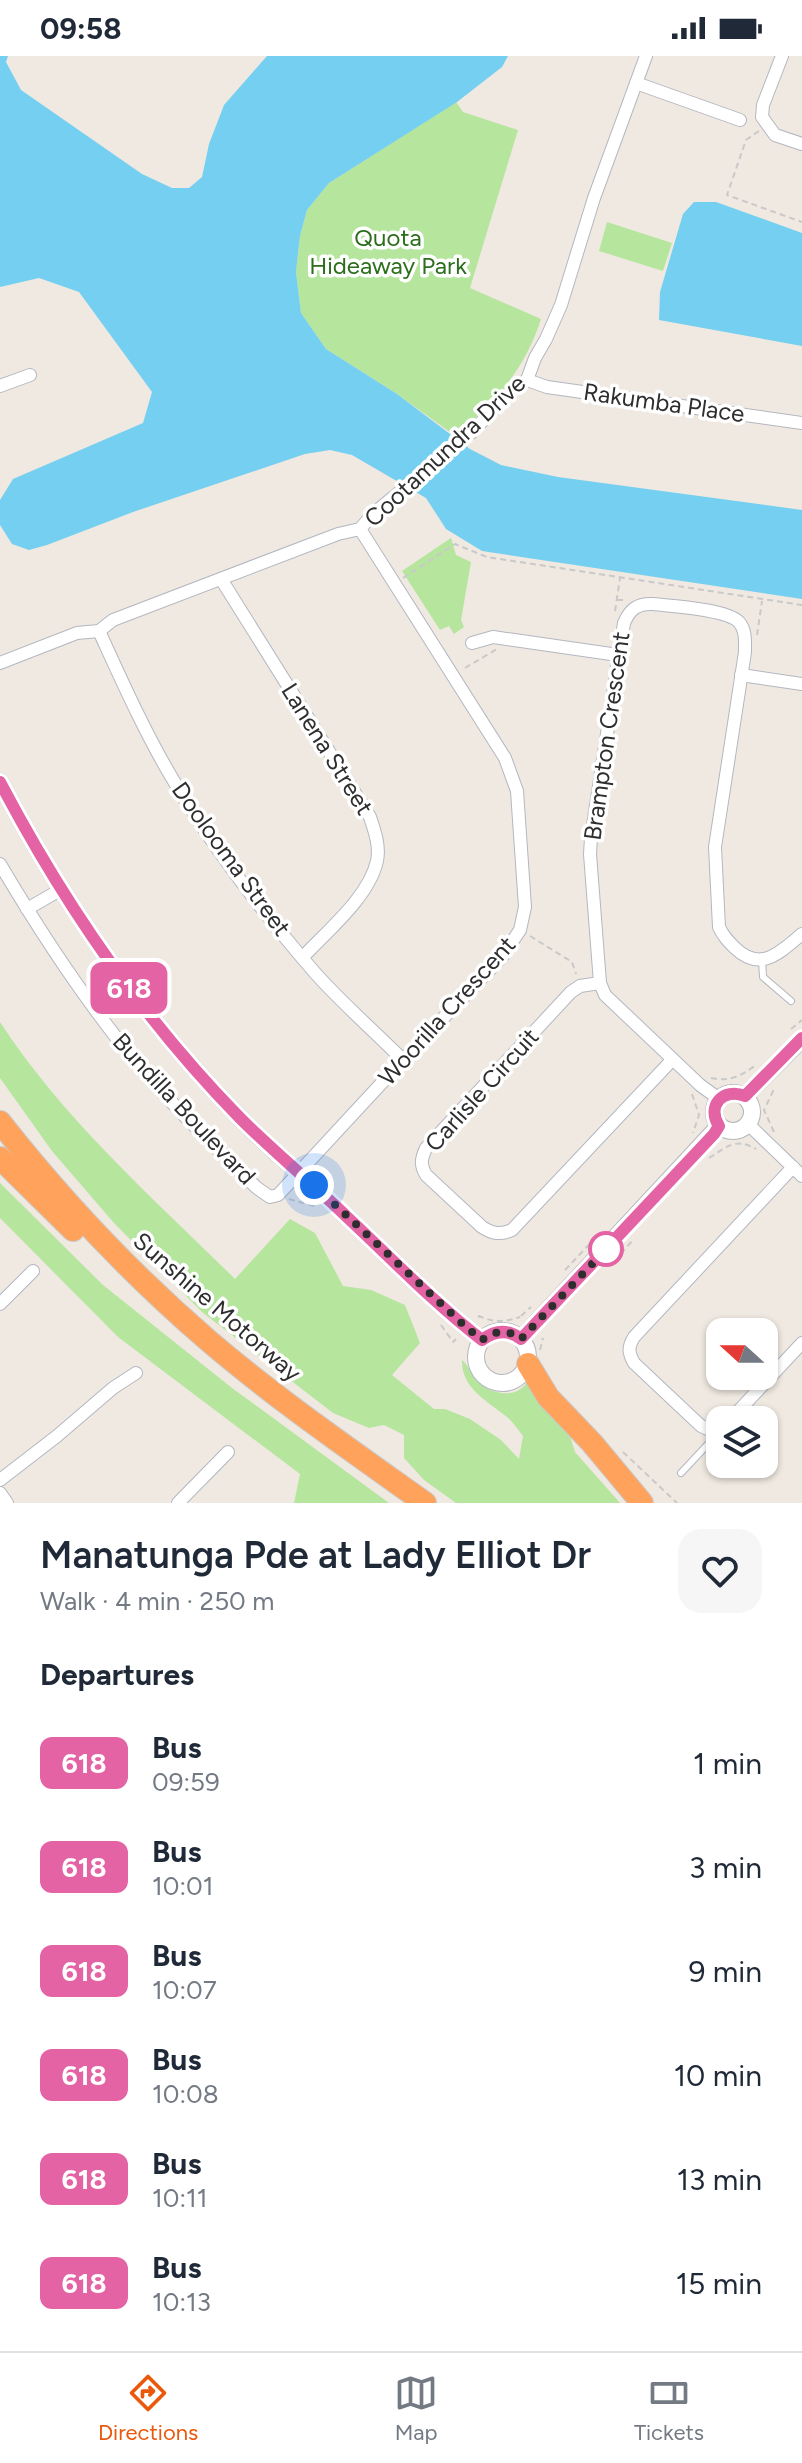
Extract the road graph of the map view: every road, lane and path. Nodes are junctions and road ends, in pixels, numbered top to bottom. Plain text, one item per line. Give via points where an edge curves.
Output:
1 (646, 56) edge
2 (782, 56) edge
3 (636, 83) junction
4 (740, 120) dead end
5 (766, 126) junction
6 (802, 144) edge
7 (802, 222) edge
8 (30, 375) dead end
9 (527, 380) junction
10 (0, 386) edge
11 (802, 423) edge
12 (360, 529) junction
13 (620, 578) junction
14 (221, 579) junction
15 (395, 584) junction
16 (762, 599) junction
17 (802, 605) edge
18 (614, 621) dead end
19 (99, 631) junction
20 (472, 643) dead end
21 (755, 644) dead end
22 (502, 648) dead end
23 (618, 655) junction
24 (0, 663) edge
25 (462, 670) dead end
26 (741, 675) junction
27 (802, 684) edge
28 (0, 782) edge
29 (0, 864) edge
30 (60, 890) junction
31 (27, 909) junction
32 (520, 930) junction
33 (802, 934) edge
34 (303, 957) junction
35 (762, 960) junction
36 (600, 983) junction
37 (580, 986) junction
38 (791, 1001) dead end
39 (802, 1020) edge
40 (796, 1034) edge
41 (403, 1060) junction
42 (672, 1060) junction
43 (763, 1060) dead end
44 (780, 1079) dead end
45 (700, 1085) junction
46 (745, 1096) junction
47 (719, 1099) junction
48 (0, 1122) edge
49 (748, 1124) junction
50 (719, 1126) junction
51 (778, 1137) dead end
52 (687, 1141) dead end
53 (761, 1152) dead end
54 (0, 1158) edge
55 (707, 1159) dead end
56 (797, 1172) edge
57 (300, 1173) junction
58 (604, 1229) dead end
59 (635, 1237) dead end
60 (611, 1264) dead end
61 (33, 1271) dead end
62 (562, 1274) dead end
63 (146, 1284) junction
64 (0, 1304) edge
65 (532, 1306) dead end
66 (476, 1319) dead end
67 (521, 1339) junction
68 (482, 1340) junction
69 (802, 1343) edge
70 (528, 1364) junction
71 (136, 1373) dead end
72 (743, 1406) edge
73 (706, 1427) edge
74 (706, 1446) edge
75 (228, 1452) dead end
76 (681, 1473) dead end
77 (0, 1480) edge
78 (0, 1493) edge
79 (7, 1503) edge
80 (178, 1503) edge
81 (425, 1503) edge
82 (642, 1503) edge

1 - 3 street, Cootamundra Drive
2 - 5 street via 763,105
3 - 4 street
3 - 9 street, Cootamundra Drive via 561,305
5 - 6 street via 775,135
5 - 7 path via 746,140 727,195
8 - 10 street
9 - 11 street, Rakumba Place
9 - 12 street, Cootamundra Drive
12 - 14 street, Cootamundra Drive
12 - 15 street, Woorilla Crescent
13 - 15 path via 487,557 455,544
13 - 16 path
13 - 18 path
14 - 19 street, Cootamundra Drive via 113,620
14 - 34 street, Lanena Street via 370,817 377,837 370,881
15 - 32 street, Woorilla Crescent via 513,773 525,907
16 - 17 path
16 - 21 path
19 - 24 street, Cootamundra Drive via 77,633
19 - 34 street, Doolooma Street via 172,778 213,842
20 - 23 street via 493,637
22 - 25 path
23 - 26 street, Brampton Crescent via 628,613 644,603 727,615 741,624 745,635
23 - 36 street, Brampton Crescent via 590,854
26 - 27 street
26 - 35 street, Brampton Crescent via 714,861 724,938 742,955
28 - 30 street, Bundilla Boulevard
29 - 31 street, Bundilla Boulevard
30 - 31 street
30 - 57 street, Bundilla Boulevard via 136,998 191,1064
31 - 57 street, Bundilla Boulevard via 120,1043 263,1194 274,1198
32 - 37 path via 572,962
32 - 41 street, Woorilla Crescent via 502,957
33 - 35 street
34 - 41 street, Doolooma Street
35 - 38 lane via 763,977
36 - 37 street
36 - 42 street via 605,995
37 - 42 street, Carlisle Circuit via 422,1157 426,1175 482,1227 491,1233 512,1230
39 - 40 path
40 - 46 street
41 - 57 street, Woorilla Crescent
42 - 45 street
43 - 45 path via 743,1075 724,1081 707,1077
44 - 51 path via 764,1110
45 - 47 street
45 - 52 path via 691,1095 699,1115
46 - 47 street via 733,1092
46 - 49 street via 753,1113
47 - 50 street via 714,1114
48 - 63 highway, Sunshine Motorway via 53,1188
49 - 50 street via 737,1131
49 - 56 street
50 - 67 street
53 - 55 path via 734,1143
54 - 63 highway via 130,1281
56 - 73 street via 629,1346 634,1363
57 - 68 street, Bundilla Boulevard
58 - 62 path
59 - 60 path
61 - 64 street
63 - 81 highway, Sunshine Motorway via 265,1387
65 - 66 path via 508,1322
67 - 68 street via 497,1331
67 - 70 street
68 - 70 street via 475,1358 491,1382 509,1383
69 - 72 street
70 - 82 highway via 548,1397
71 - 77 street
74 - 76 lane
75 - 80 street
78 - 79 street

